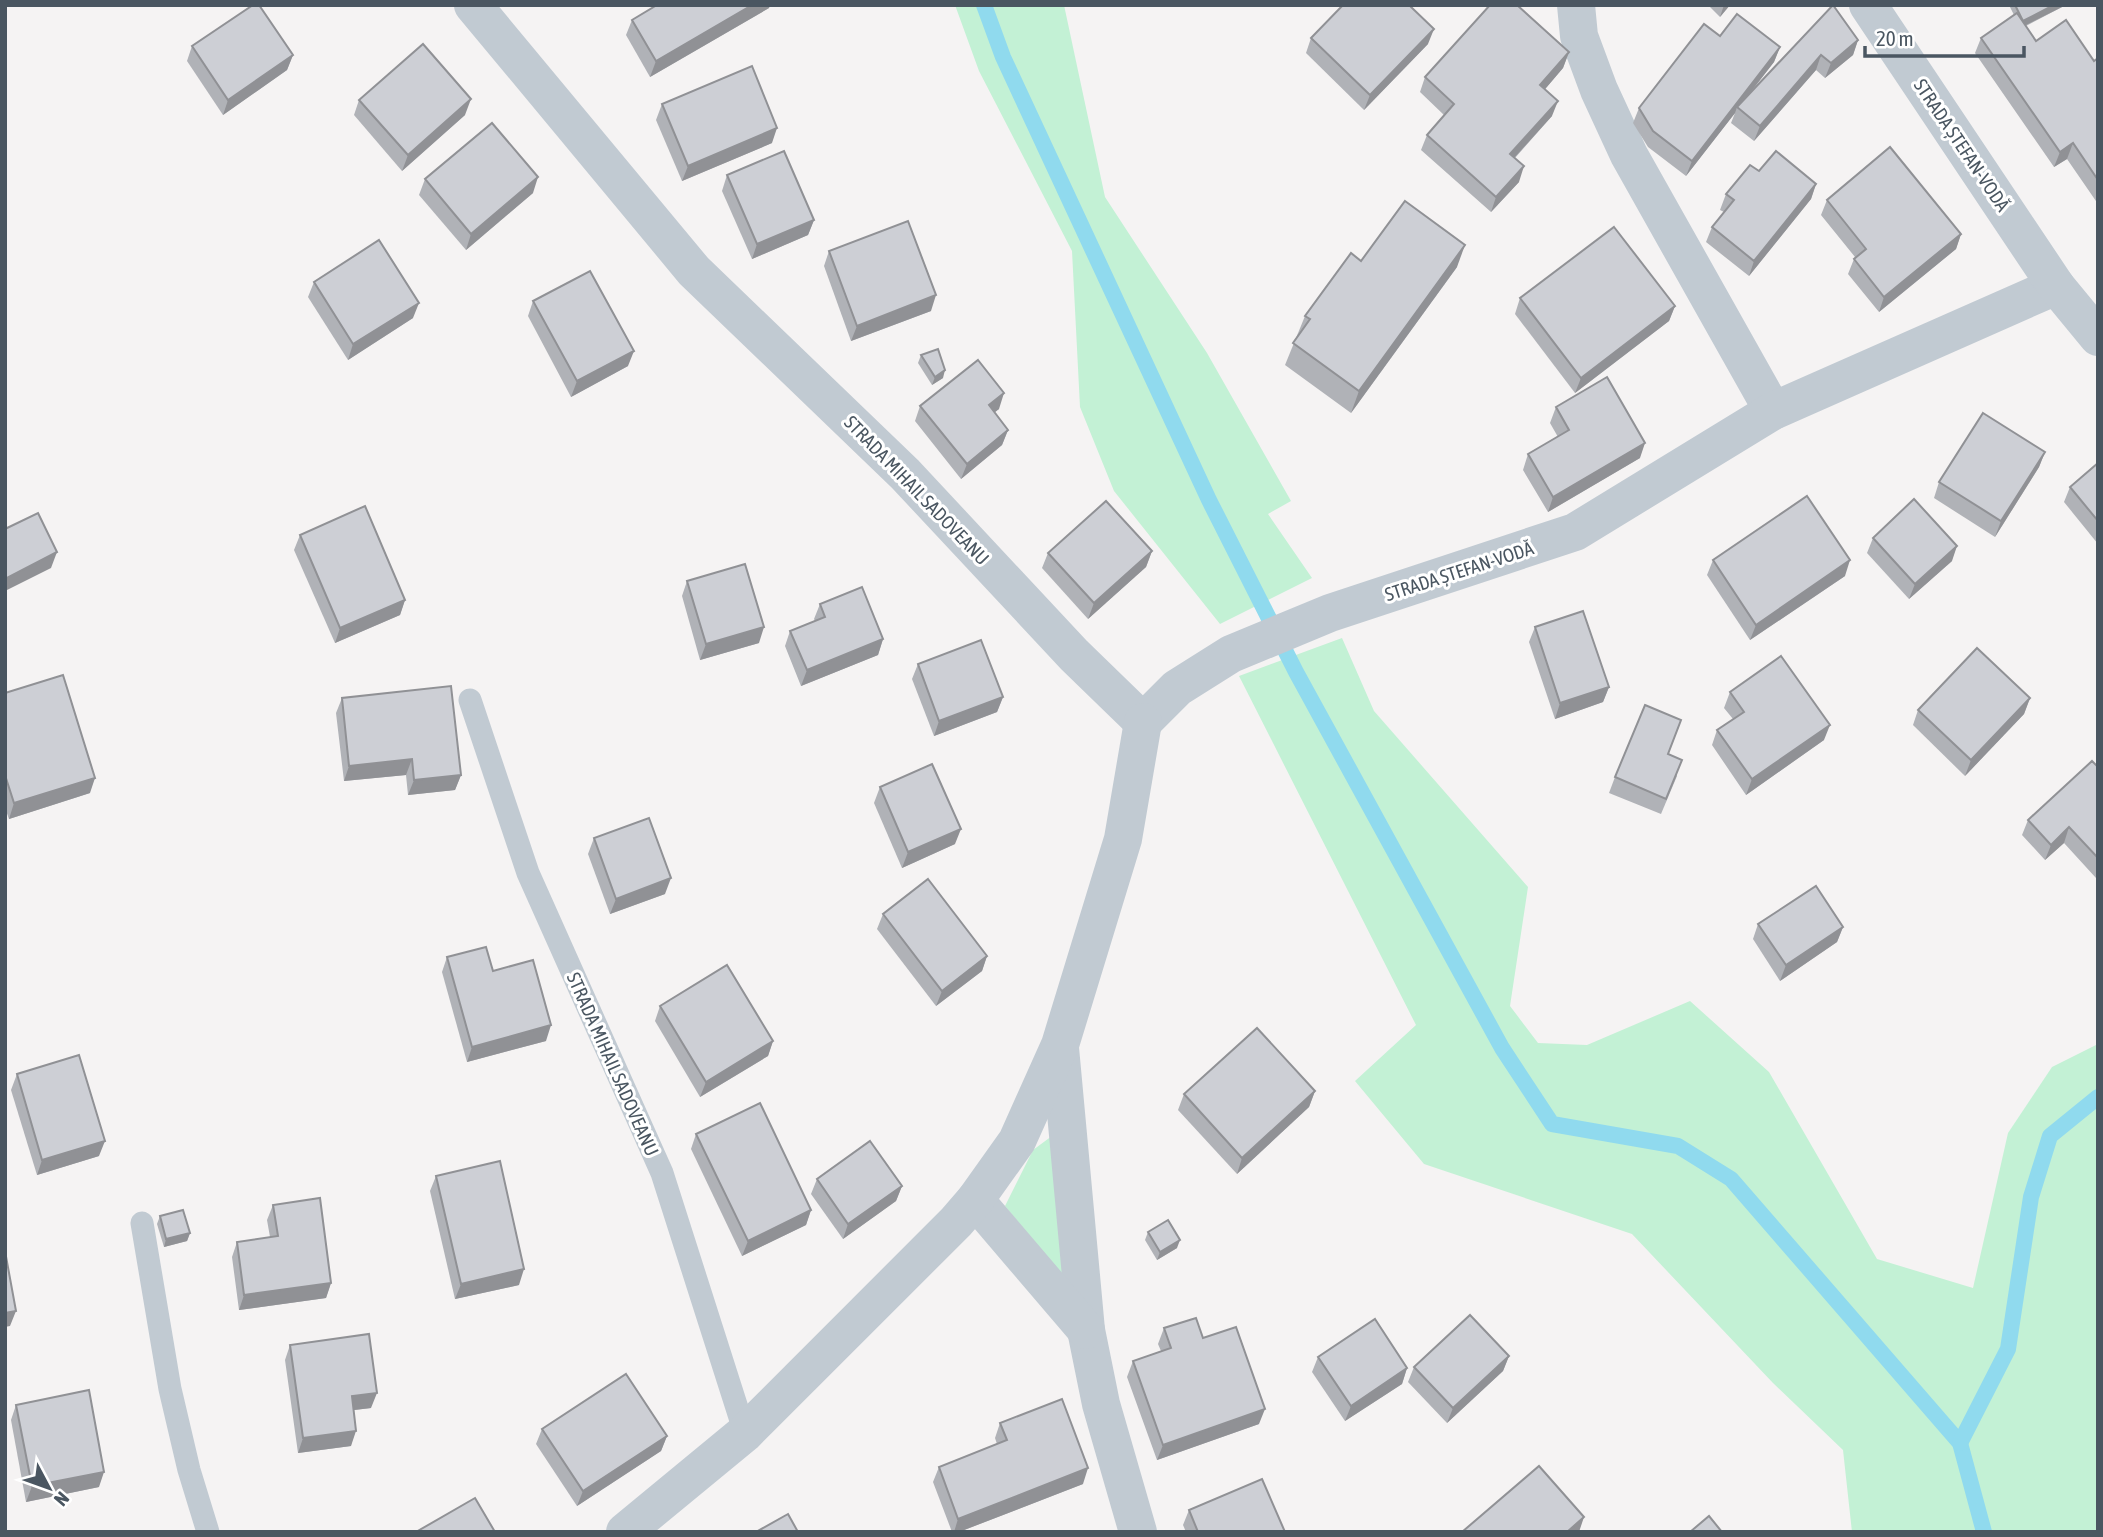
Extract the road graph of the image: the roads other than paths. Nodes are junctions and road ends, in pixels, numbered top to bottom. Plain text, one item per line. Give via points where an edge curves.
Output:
1 (473, 5) edge
2 (1576, 5) edge
3 (1868, 5) edge
4 (2056, 286) junction
5 (2098, 337) edge
6 (1773, 411) junction
7 (470, 700) dead end
8 (1143, 722) junction
9 (1060, 1045) junction
10 (975, 1200) junction
11 (142, 1223) dead end
12 (1086, 1330) junction
13 (746, 1433) junction
14 (208, 1532) edge
15 (625, 1532) edge
16 (1138, 1532) edge

1 - 8 street, STRADA MIHAIL SADOVEANU via 694,271 905,474
2 - 6 street via 1579,36 1629,155
3 - 4 street, STRADA ȘTEFAN-VODĂ
4 - 5 street, STRADA ȘTEFAN-VODĂ
4 - 6 street, STRADA ȘTEFAN-VODĂ
6 - 8 street, STRADA ȘTEFAN-VODĂ via 1575,532 1330,613 1231,654 1177,688
7 - 13 lane, STRADA MIHAIL SADOVEANU via 528,873 662,1173
8 - 9 street via 1123,839
9 - 10 street via 1017,1141
9 - 12 street
10 - 12 street
10 - 13 street
11 - 14 lane via 170,1388
12 - 16 street via 1101,1404
13 - 15 street

